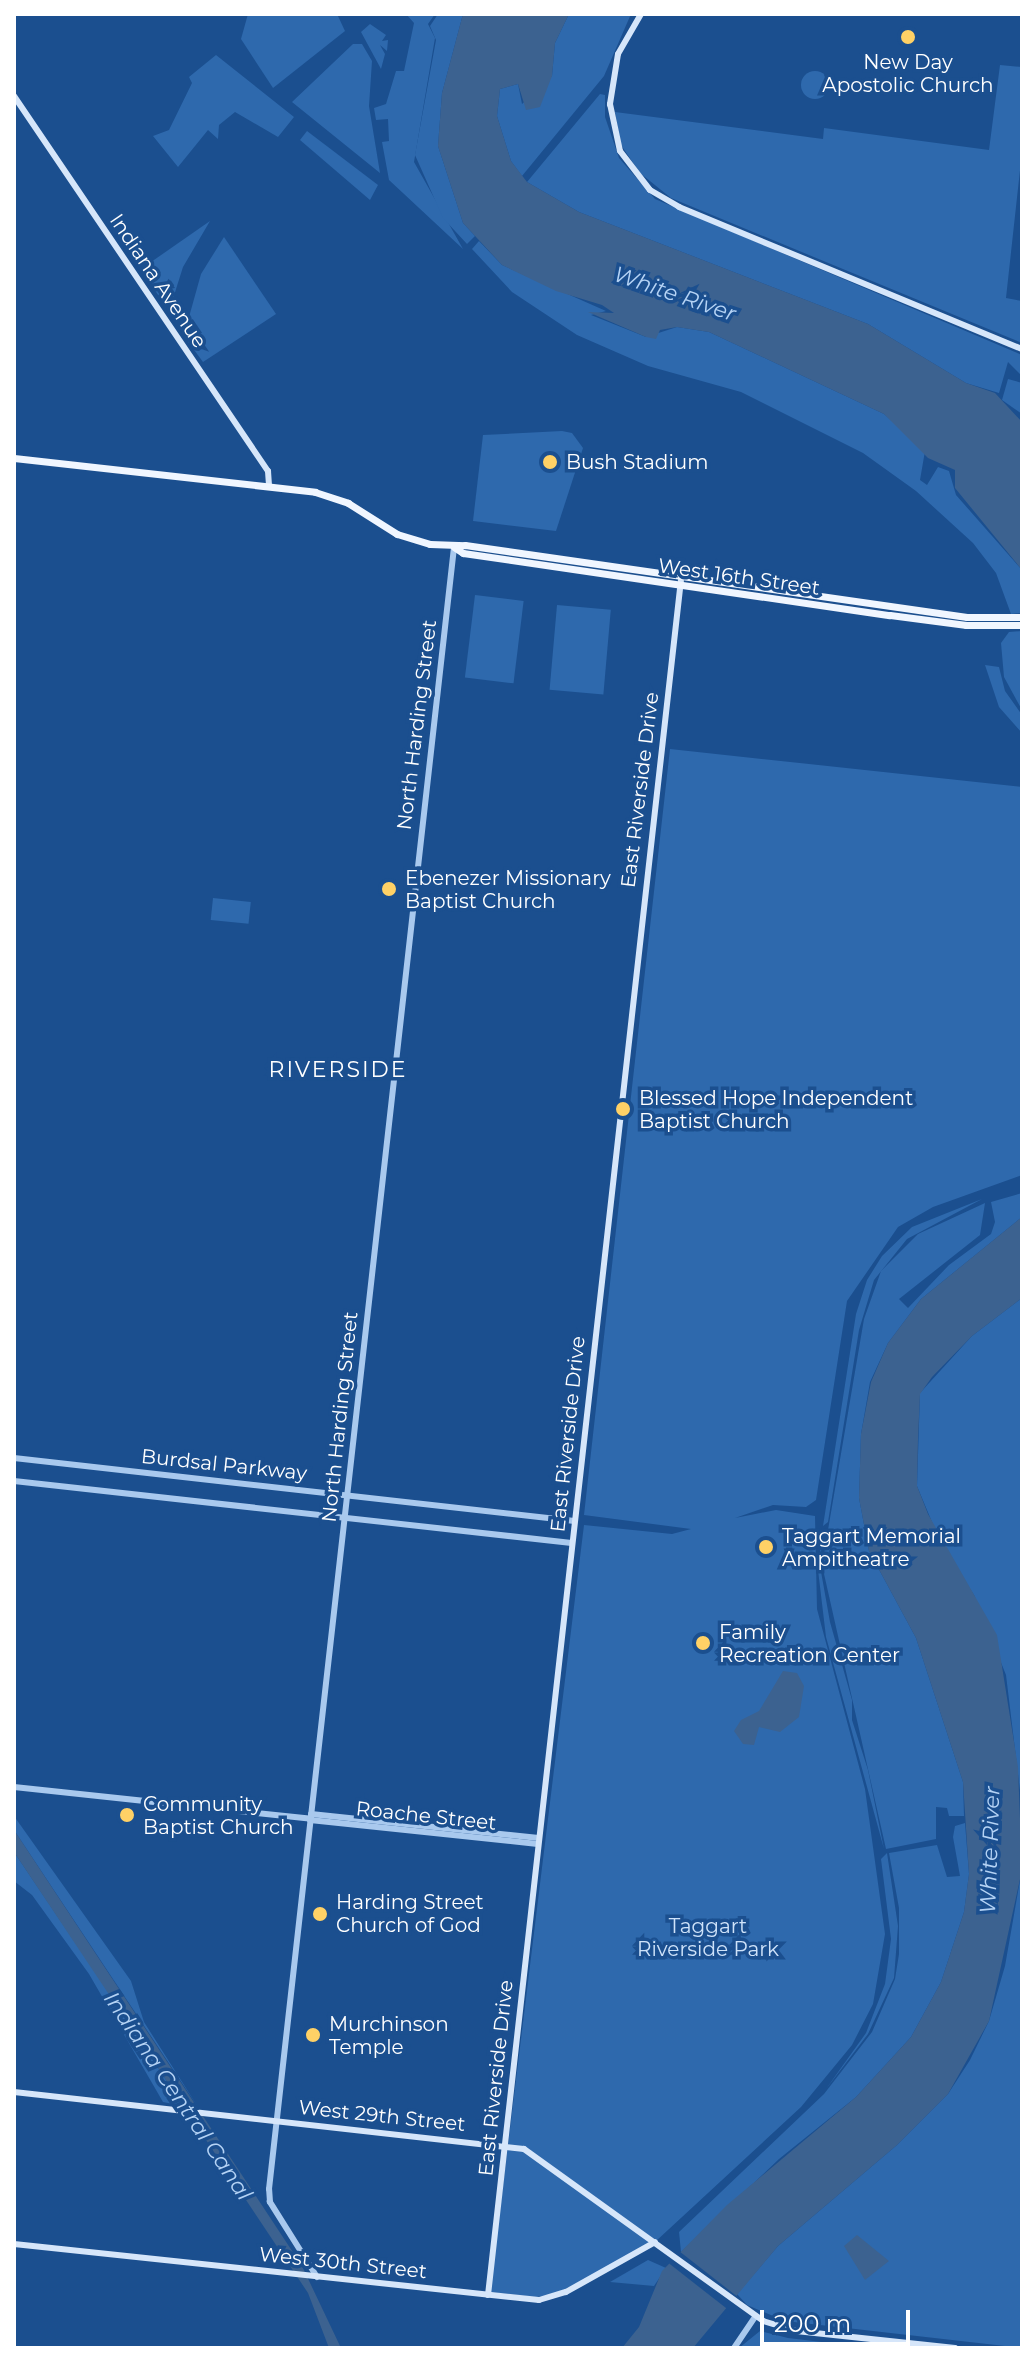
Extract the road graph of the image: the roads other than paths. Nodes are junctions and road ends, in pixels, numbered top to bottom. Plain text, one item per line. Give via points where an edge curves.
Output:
1 (641, 14) edge
2 (14, 96) edge
3 (1022, 349) edge
4 (14, 458) edge
5 (269, 486) junction
6 (454, 547) junction
7 (681, 580) junction
8 (1022, 617) edge
9 (1022, 625) edge
10 (14, 1458) edge
11 (14, 1481) edge
12 (347, 1495) junction
13 (345, 1517) junction
14 (574, 1521) junction
15 (572, 1543) junction
16 (14, 1787) edge
17 (311, 1818) junction
18 (538, 1841) junction
19 (14, 2092) edge
20 (278, 2121) junction
21 (505, 2145) junction
22 (655, 2242) junction
23 (14, 2244) edge
24 (315, 2277) junction
25 (488, 2295) junction
26 (755, 2317) junction
27 (734, 2348) edge
28 (955, 2348) edge

1 - 3 main road via 618,54 610,104 617,144 646,186 679,207
2 - 5 main road, Indiana Avenue via 263,464
4 - 5 main road, West 16th Street
5 - 6 main road, West 16th Street via 326,495 397,534
6 - 7 main road, West 16th Street via 463,553
6 - 12 street, North Harding Street
7 - 8 main road, West 16th Street via 967,617
7 - 9 main road, West 16th Street via 960,625
7 - 14 main road, East Riverside Drive
10 - 12 street, Burdsal Parkway
11 - 13 street, Burdsal Parkway
12 - 13 street, North Harding Street
12 - 14 street, Burdsal Parkway
13 - 15 street, Burdsal Parkway
13 - 17 street, North Harding Street
14 - 15 main road, East Riverside Drive
15 - 18 main road, East Riverside Drive
16 - 17 street, Roache Street
17 - 18 street, Roache Street
17 - 20 street, North Harding Street
18 - 21 main road, East Riverside Drive
19 - 20 main road, West 29th Street
20 - 21 main road, West 29th Street
20 - 24 street, North Harding Street via 270,2202
21 - 22 main road, West 29th Street via 545,2159
21 - 25 main road, East Riverside Drive
22 - 25 main road, West 30th Street via 552,2298
22 - 26 main road, West 29th Street
23 - 24 main road, West 30th Street
24 - 25 main road, West 30th Street
26 - 27 street
26 - 28 main road, West 29th Street via 790,2330

